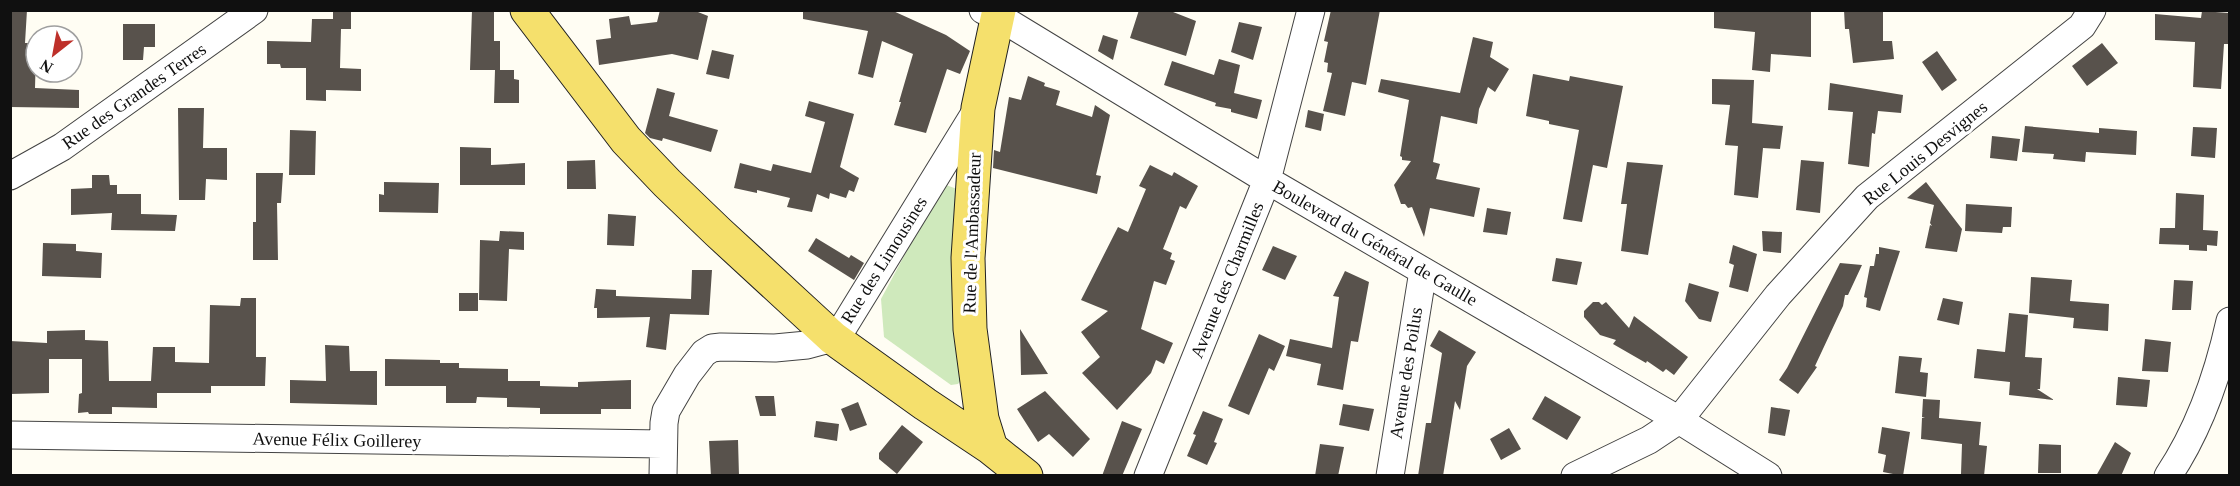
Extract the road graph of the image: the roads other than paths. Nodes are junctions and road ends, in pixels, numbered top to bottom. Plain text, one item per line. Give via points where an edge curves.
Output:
1 (254, 10) edge
2 (527, 10) edge
3 (1311, 10) edge
4 (2092, 10) edge
5 (993, 13) edge
6 (978, 108) junction
7 (938, 172) junction
8 (10, 176) edge
9 (1267, 180) junction
10 (972, 181) junction
11 (1423, 271) junction
12 (2229, 321) edge
13 (832, 338) junction
14 (978, 385) junction
15 (925, 404) junction
16 (1678, 420) junction
17 (10, 435) edge
18 (663, 444) junction
19 (992, 448) junction
20 (2170, 475) edge
21 (663, 476) edge
22 (1026, 476) edge
23 (1148, 476) edge
24 (1390, 476) edge
25 (1575, 476) edge
26 (1768, 476) edge

1 - 8 street, Rue des Grandes Terres via 62,147
2 - 13 main road via 634,149
3 - 9 street, Avenue des Charmilles
4 - 16 street, Rue Louis Desvignes via 2082,26 1867,197 1778,295
5 - 6 main road, Rue de l'Ambassadeur
5 - 9 street, Boulevard du Général de Gaulle
6 - 7 street, Rue des Limousines
6 - 10 main road, Rue de l'Ambassadeur
7 - 10 street
7 - 13 street, Rue des Limousines via 844,326
9 - 11 street, Boulevard du Général de Gaulle
9 - 23 street, Avenue des Charmilles
10 - 14 main road, Rue de l'Ambassadeur via 969,329
11 - 16 street, Boulevard du Général de Gaulle
11 - 24 street, Avenue des Poilus
12 - 20 street via 2199,419
13 - 15 main road
13 - 18 street, Rue des Limousines via 807,345 721,347 704,353 673,399 664,423
14 - 15 main road via 953,403
14 - 19 main road, Rue de l'Ambassadeur via 982,419
15 - 19 main road
16 - 25 street, Rue Louis Desvignes via 1649,440
16 - 26 street, Boulevard du Général de Gaulle
17 - 18 street, Avenue Félix Goillerey
18 - 21 street, Rue des Limousines
19 - 22 main road

